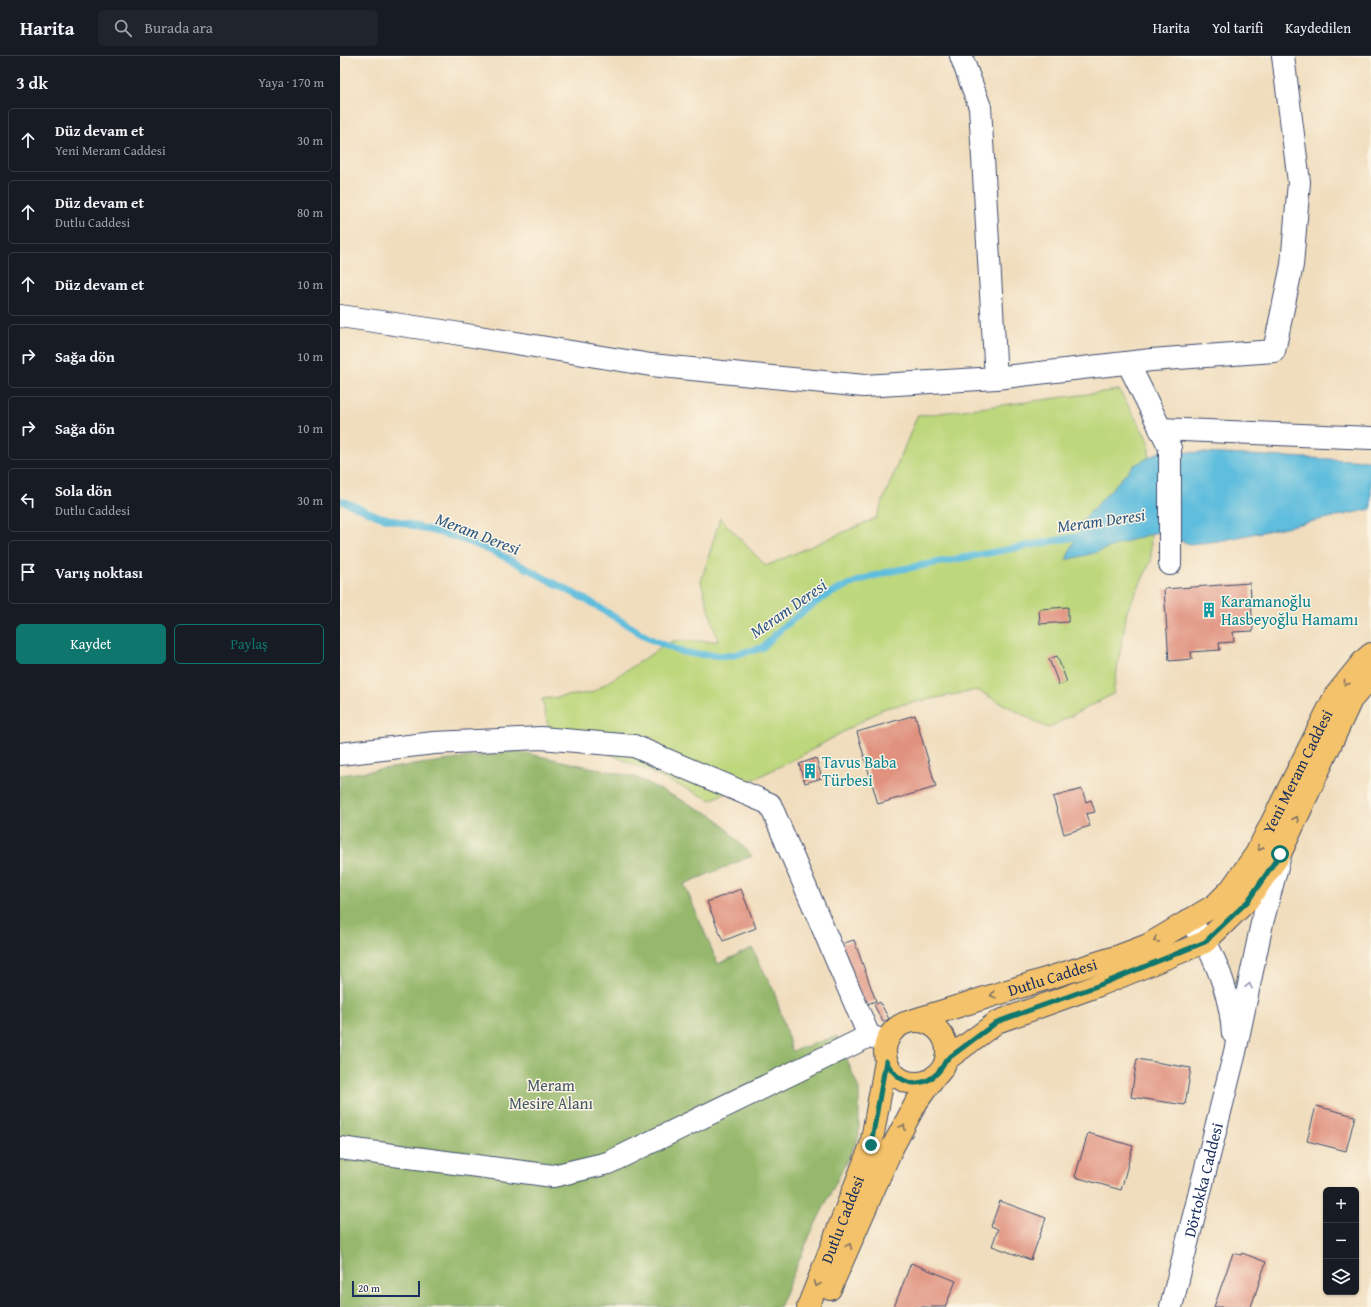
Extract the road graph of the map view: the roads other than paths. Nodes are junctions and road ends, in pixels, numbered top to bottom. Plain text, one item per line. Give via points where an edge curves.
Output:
1 (961, 56) edge
2 (1283, 56) edge
3 (340, 316) edge
4 (1128, 363) junction
5 (996, 378) junction
6 (1165, 438) junction
7 (1371, 438) edge
8 (1170, 564) dead end
9 (1371, 654) edge
10 (1371, 677) edge
11 (340, 754) edge
12 (1280, 854) junction
13 (1189, 920) junction
14 (1205, 942) junction
15 (911, 1021) junction
16 (881, 1046) junction
17 (1235, 1052) junction
18 (941, 1068) junction
19 (340, 1148) edge
20 (808, 1307) edge
21 (822, 1307) edge
22 (1171, 1307) edge

1 - 5 street via 980,107
2 - 4 street via 1299,182 1292,264 1274,351
3 - 5 street via 651,365 864,386
4 - 5 street
4 - 6 street
6 - 7 street
6 - 8 street
9 -> 13 main road, Yeni Meram Caddesi via 1335,696 1256,854 1231,889 1215,905
12 -> 10 main road, Yeni Meram Caddesi via 1351,700
11 - 16 street via 434,743 541,738 634,746 770,804
12 - 14 main road, Yeni Meram Caddesi via 1248,901
17 -> 12 street, Dörtokka Caddesi via 1262,923
13 - 14 street, Dörtokka Caddesi
13 -> 15 main road, Dutlu Caddesi via 1148,945 1118,956
14 - 17 street, Dörtokka Caddesi via 1227,991
14 - 18 main road, Dutlu Caddesi via 1097,986 997,1022
15 - 16 main road via 892,1032
15 - 18 main road via 922,1021 932,1025 946,1041 947,1050
16 - 18 main road via 891,1070 907,1082 927,1081
16 - 19 street via 608,1163 554,1176
16 -> 20 main road, Dutlu Caddesi via 871,1145
17 - 22 street, Dörtokka Caddesi
21 -> 18 main road, Dutlu Caddesi via 891,1150 916,1103

